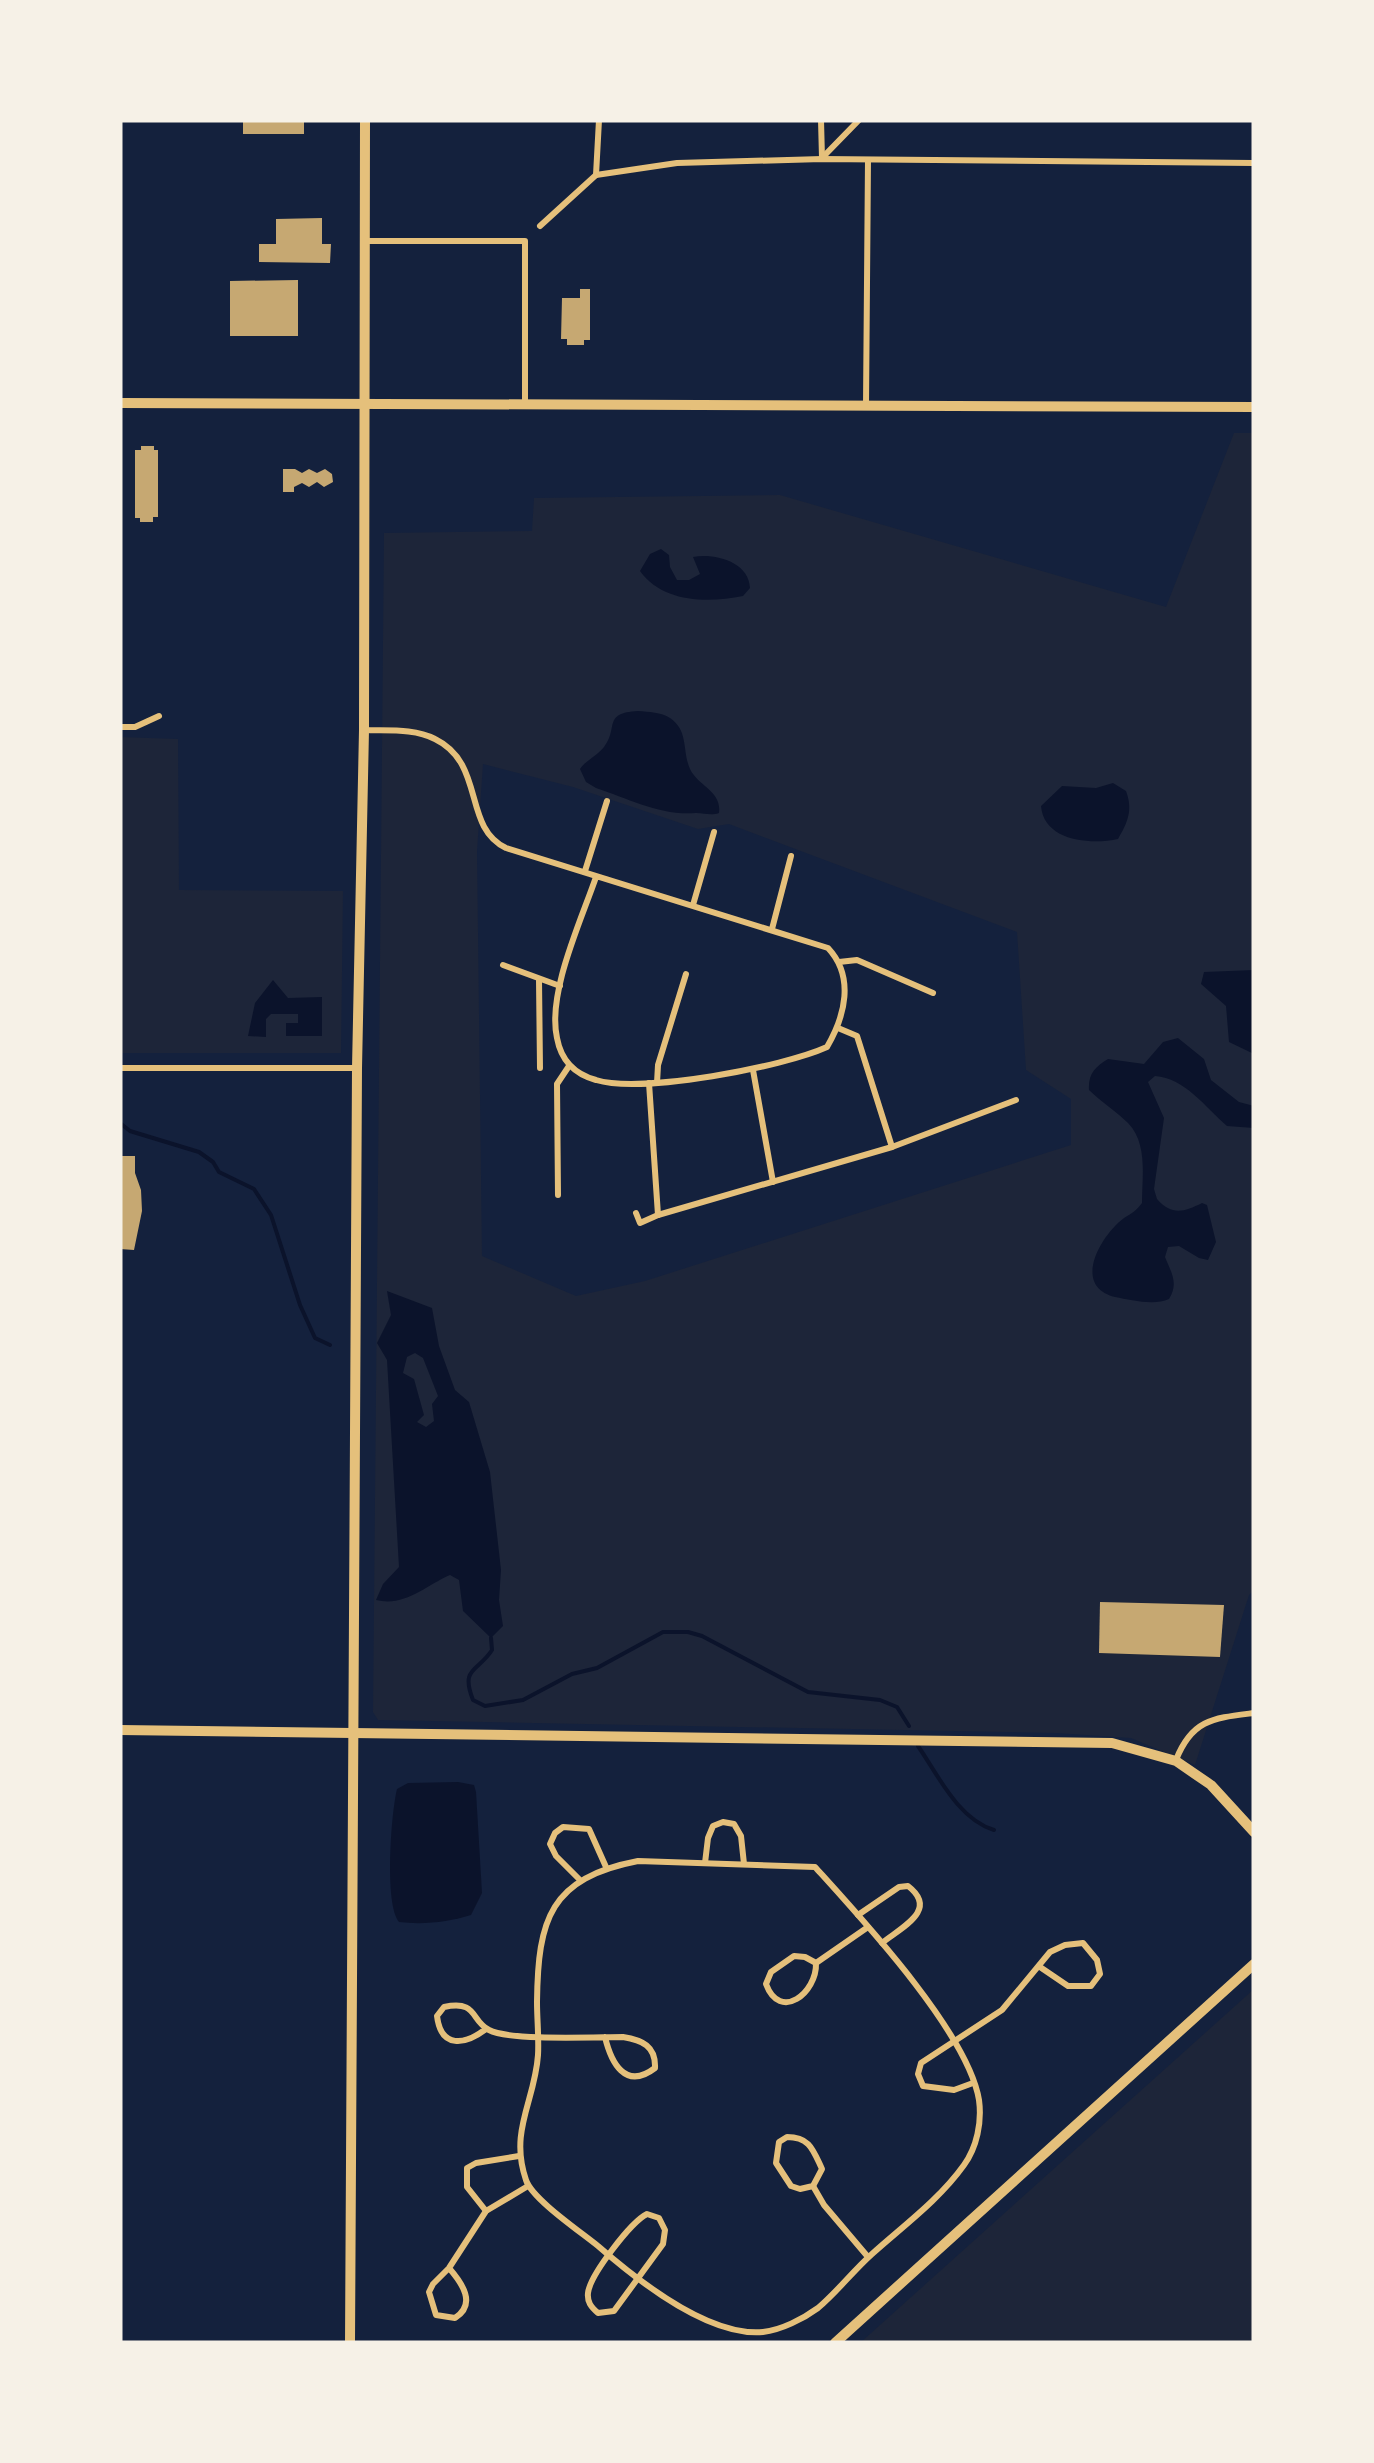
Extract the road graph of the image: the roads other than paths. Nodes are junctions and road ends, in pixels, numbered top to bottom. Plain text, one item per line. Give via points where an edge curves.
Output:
1 (365, 120) edge
2 (599, 120) edge
3 (821, 120) edge
4 (859, 120) edge
5 (822, 159) junction
6 (868, 160) junction
7 (1254, 163) edge
8 (596, 176) junction
9 (540, 226) dead end
10 (365, 241) junction
11 (120, 403) edge
12 (525, 403) junction
13 (362, 405) junction
14 (866, 406) junction
15 (1254, 407) edge
16 (159, 716) dead end
17 (120, 727) edge
18 (364, 730) junction
19 (607, 801) dead end
20 (714, 832) dead end
21 (791, 856) dead end
22 (585, 872) junction
23 (596, 877) junction
24 (692, 904) junction
25 (772, 929) junction
26 (839, 962) junction
27 (503, 964) dead end
28 (686, 974) dead end
29 (539, 980) junction
30 (560, 986) junction
31 (933, 993) dead end
32 (838, 1028) junction
33 (569, 1066) junction
34 (120, 1068) edge
35 (358, 1068) junction
36 (540, 1068) dead end
37 (753, 1070) junction
38 (653, 1083) junction
39 (1016, 1100) dead end
40 (892, 1147) junction
41 (773, 1182) junction
42 (558, 1195) dead end
43 (636, 1213) dead end
44 (658, 1215) junction
45 (1254, 1713) edge
46 (120, 1730) edge
47 (354, 1734) junction
48 (1176, 1760) junction
49 (1254, 1832) edge
50 (706, 1863) junction
51 (744, 1864) junction
52 (606, 1868) junction
53 (579, 1879) junction
54 (858, 1915) junction
55 (869, 1927) junction
56 (882, 1944) junction
57 (816, 1963) junction
58 (1254, 1964) edge
59 (1040, 1967) junction
60 (486, 2029) junction
61 (536, 2035) junction
62 (605, 2037) junction
63 (955, 2040) junction
64 (973, 2084) junction
65 (519, 2156) junction
66 (528, 2186) junction
67 (812, 2186) junction
68 (486, 2210) junction
69 (610, 2256) junction
70 (868, 2258) junction
71 (449, 2268) junction
72 (637, 2279) junction
73 (350, 2343) edge
74 (835, 2343) edge

1 - 10 main road
2 - 8 street
3 - 5 street
4 - 5 street
5 - 6 street
5 - 8 street via 677,163
6 - 7 street
6 - 14 street
8 - 9 street
10 - 12 street via 525,241
10 - 13 main road
11 - 13 main road
12 - 13 main road
12 - 14 main road
13 - 18 main road
14 - 15 main road
16 - 17 street
18 - 22 street via 438,739 474,784 481,826 494,842
18 - 35 main road
19 - 22 street
20 - 24 street
21 - 25 street
22 - 23 street
23 - 24 street
23 - 30 street
24 - 25 street
25 - 26 street via 828,948
26 - 31 street via 858,960
26 - 32 street via 845,996
27 - 29 street
28 - 38 street
29 - 30 street
29 - 36 street
30 - 33 street via 555,1034
32 - 37 street via 827,1047
32 - 40 street via 858,1036
33 - 38 street via 596,1081
33 - 42 street via 557,1084
34 - 35 street
35 - 47 main road
37 - 38 street
37 - 41 street
38 - 44 street
39 - 40 street
40 - 41 street
41 - 44 street
43 - 44 street via 640,1223
45 - 48 street via 1207,1721
46 - 47 main road
47 - 48 main road via 1112,1743
47 - 73 main road
48 - 49 main road via 1211,1785
50 - 51 street
50 - 51 street via 708,1838 723,1822 742,1836
50 - 52 street via 638,1861
51 - 54 street via 815,1866
52 - 53 street
52 - 53 street via 589,1829 563,1826 550,1844
53 - 61 street via 550,1913 538,1956
54 - 55 street
54 - 56 street via 899,1887 918,1894 919,1912
55 - 56 street
55 - 57 street
56 - 63 street
57 - 57 street via 794,1956 771,1972 771,1997 792,2002 812,1986
58 - 74 main road
59 - 59 street via 1068,1986 1091,1986 1100,1974 1083,1944 1050,1952
59 - 63 street via 1002,2010
60 - 60 street via 468,2008 444,2007 438,2016 439,2030 460,2042
60 - 61 street
61 - 62 street
61 - 65 street
62 - 62 street via 617,2069 631,2076 654,2068 651,2048 640,2040
63 - 64 street
63 - 64 street via 921,2062 918,2074 923,2086 940,2090
64 - 70 street via 980,2129 966,2162
65 - 66 street
65 - 68 street via 467,2168 466,2187
66 - 68 street
66 - 69 street
67 - 67 street via 822,2169 808,2142 787,2137 779,2142 776,2163 791,2186
67 - 70 street
68 - 71 street
69 - 72 street
69 - 72 street via 587,2295 598,2313 614,2311
69 - 72 street via 636,2220 647,2214 659,2218 664,2244
70 - 72 street via 819,2307 763,2332 727,2328
71 - 71 street via 433,2284 430,2304 436,2315 455,2318 468,2302

